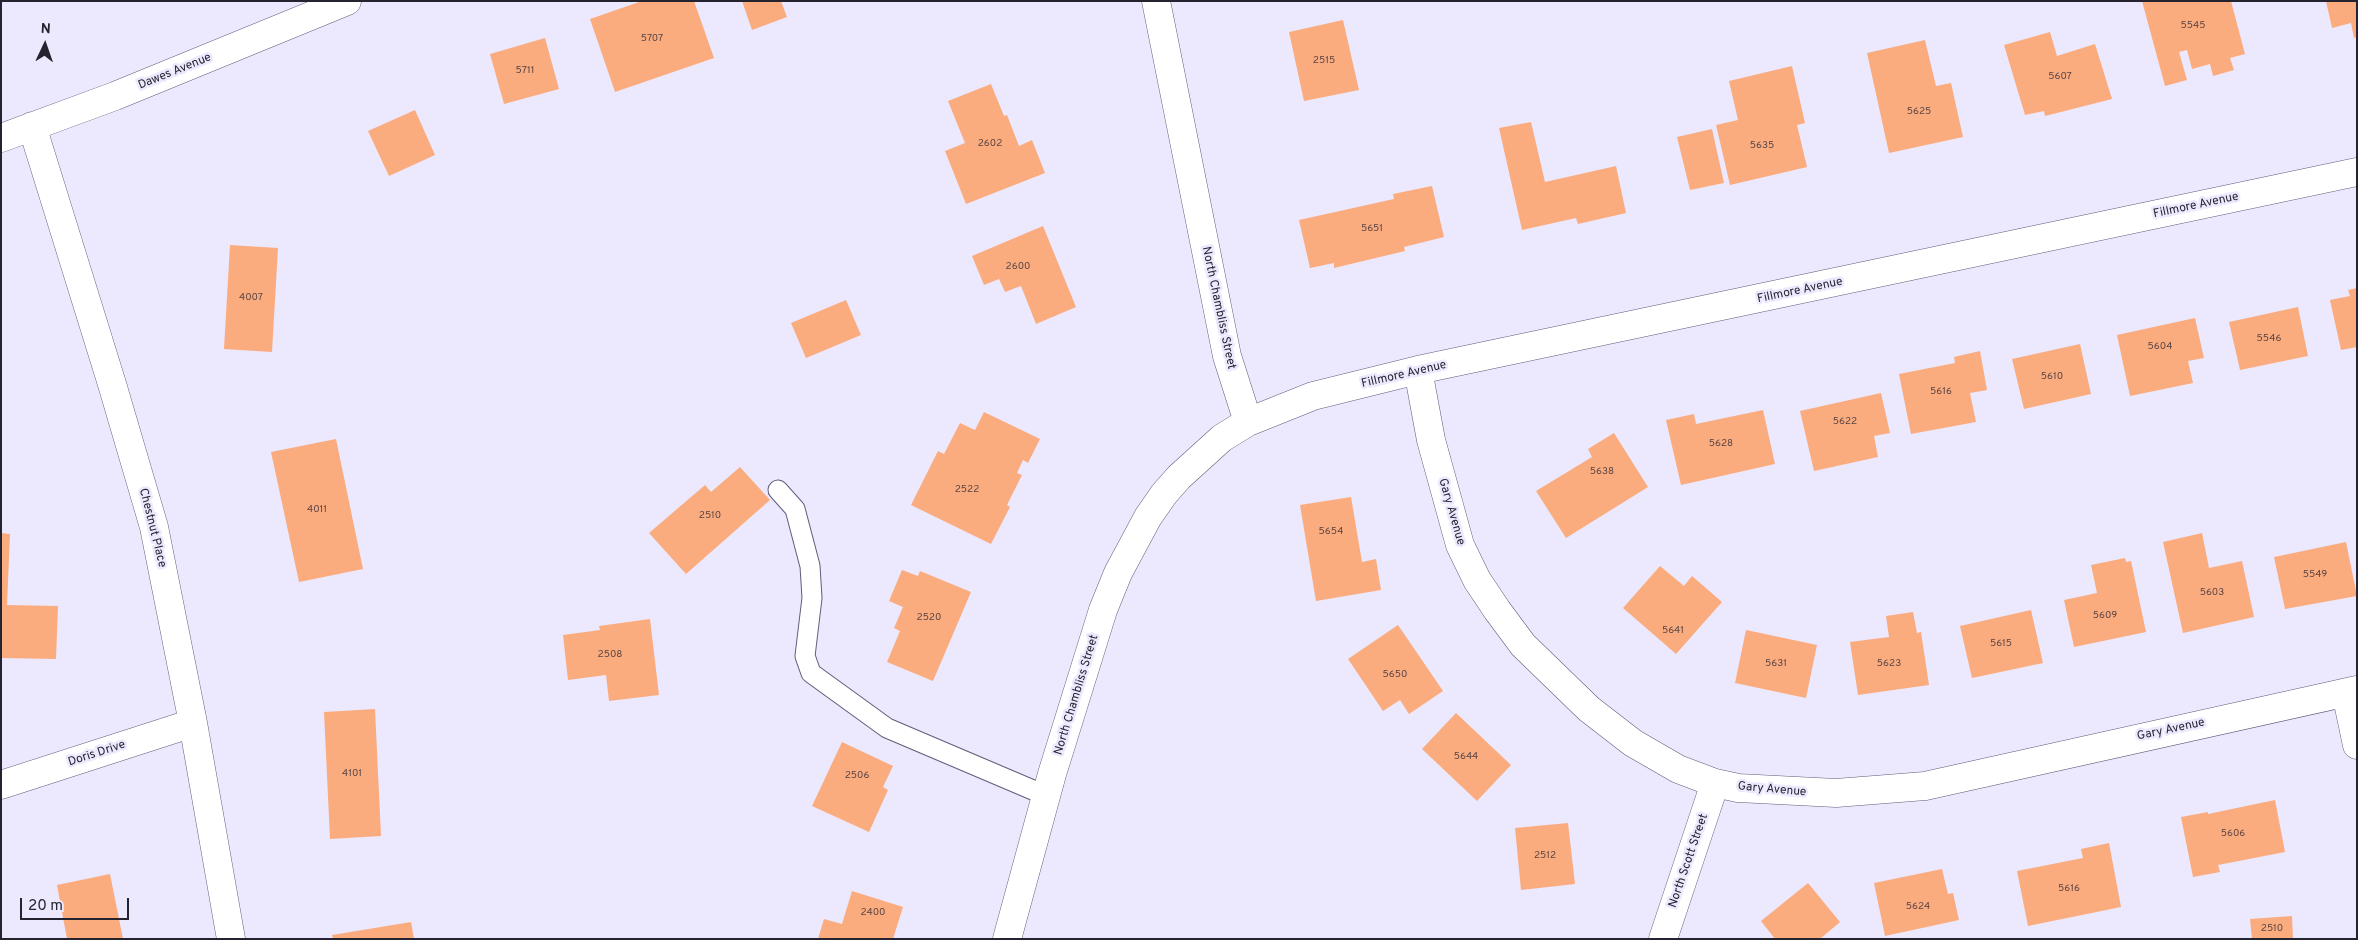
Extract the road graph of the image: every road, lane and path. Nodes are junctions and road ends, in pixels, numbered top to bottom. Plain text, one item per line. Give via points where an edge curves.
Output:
1 (347, 1) edge
2 (1156, 1) edge
3 (32, 126) junction
4 (1, 138) edge
5 (2357, 172) edge
6 (1418, 370) junction
7 (1248, 422) junction
8 (778, 490) dead end
9 (2351, 691) edge
10 (193, 723) junction
11 (2357, 745) edge
12 (1715, 783) junction
13 (1, 785) edge
14 (1046, 796) junction
15 (231, 939) edge
16 (1007, 939) edge
17 (1663, 939) edge

1 - 3 street, Dawes Avenue via 115,96
2 - 7 street, North Chambliss Street via 1227,356
3 - 4 street, Dawes Avenue
3 - 10 street, Chestnut Place via 154,527
5 - 6 street, Fillmore Avenue
6 - 7 street, Fillmore Avenue via 1313,396
6 - 12 street, Gary Avenue via 1432,440 1460,545 1477,580 1497,610 1523,645 1589,709 1633,743 1678,769
7 - 14 street, North Chambliss Street via 1222,438 1179,477 1148,517 1133,544 1103,610
8 - 14 lane via 796,509 810,566 812,598 805,656 811,673 887,728
9 - 11 street
9 - 12 street, Gary Avenue via 1925,786 1827,793 1738,788
10 - 13 street, Doris Drive
10 - 15 street, Chestnut Place
12 - 17 street, North Scott Street
14 - 16 street, North Chambliss Street

